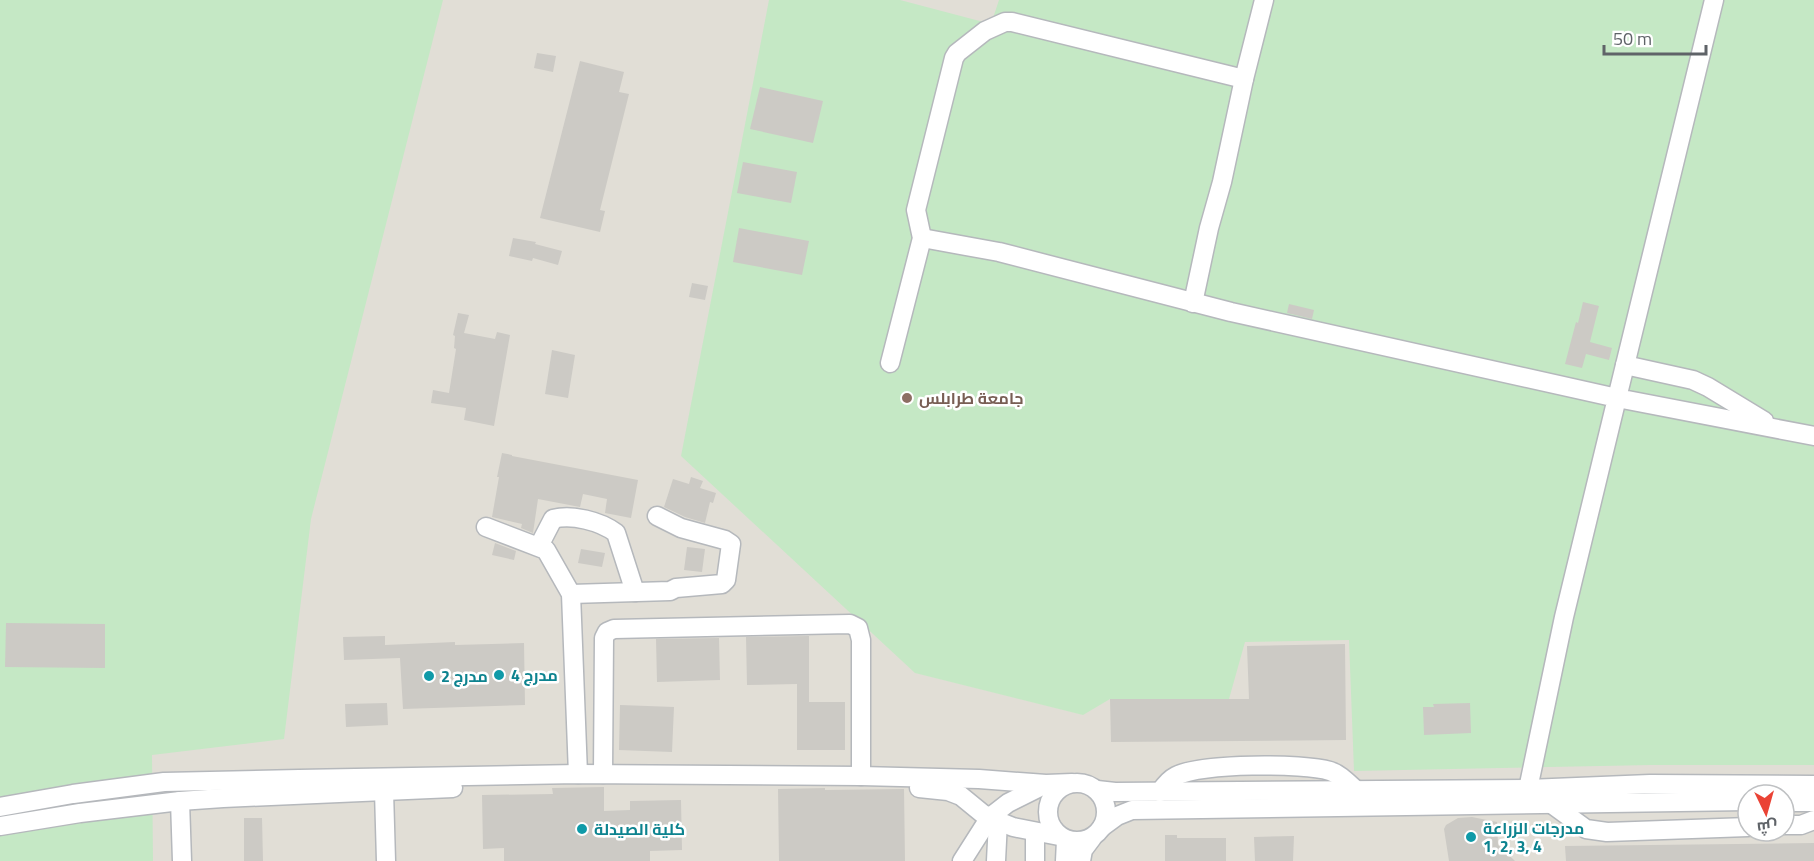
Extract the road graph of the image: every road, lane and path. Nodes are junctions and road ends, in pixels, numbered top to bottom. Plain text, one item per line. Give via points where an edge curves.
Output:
1 (1264, 0) edge
2 (1714, 0) edge
3 (1244, 79) junction
4 (922, 238) junction
5 (1192, 303) junction
6 (890, 363) dead end
7 (1625, 365) junction
8 (1617, 398) junction
9 (1776, 428) junction
10 (1814, 436) edge
11 (657, 516) dead end
12 (486, 527) dead end
13 (539, 546) junction
14 (635, 592) junction
15 (571, 594) junction
16 (578, 774) junction
17 (603, 774) junction
18 (861, 776) junction
19 (164, 782) junction
20 (1072, 783) junction
21 (1046, 784) junction
22 (1814, 785) edge
23 (1528, 789) junction
24 (384, 790) junction
25 (1097, 790) junction
26 (1736, 801) edge
27 (173, 802) junction
28 (1796, 802) edge
29 (1814, 802) edge
30 (1553, 805) junction
31 (0, 807) edge
32 (994, 819) junction
33 (1814, 820) edge
34 (1796, 825) edge
35 (0, 826) edge
36 (1736, 827) edge
37 (1035, 832) junction
38 (1097, 832) junction
39 (1063, 838) junction
40 (996, 852) edge
41 (182, 861) edge
42 (386, 861) edge
43 (962, 861) edge
44 (1035, 861) edge
45 (1065, 861) edge
46 (1081, 861) edge

1 - 3 street
2 - 7 street
3 - 4 street via 1012,22 985,31 954,58 916,210
3 - 5 street
4 - 5 street via 999,252
4 - 6 street
5 - 8 street
7 - 8 street
7 - 9 street via 1693,380
8 - 9 street
8 - 23 street via 1564,617
9 - 10 street
11 - 14 street via 731,544 726,580 722,584 670,591
12 - 13 street
13 - 14 street via 553,519 563,516 608,527 616,533
13 - 15 street via 546,550
14 - 15 street
15 - 16 street
16 - 17 street
16 - 19 street
17 - 18 street
17 - 18 street via 604,638 608,632 850,624 858,628 861,640
18 - 21 street
19 - 27 street
19 - 31 street
20 - 21 street
20 - 25 street
20 - 39 street via 1056,791 1048,806 1049,822
21 - 32 street via 1008,803
22 - 23 street via 1650,784
23 - 25 street
24 - 27 street
24 - 32 street via 565,785 903,786 948,791
24 - 42 street
25 - 38 street via 1106,815
26 - 30 street
27 - 35 street
27 - 41 street
28 - 29 street
30 - 36 street via 1590,831
30 - 38 street via 1132,810
32 - 37 street
32 - 40 street
32 - 43 street
33 - 34 street
37 - 39 street
37 - 44 street
38 - 39 street via 1084,841
38 - 46 street via 1083,850
39 - 45 street

